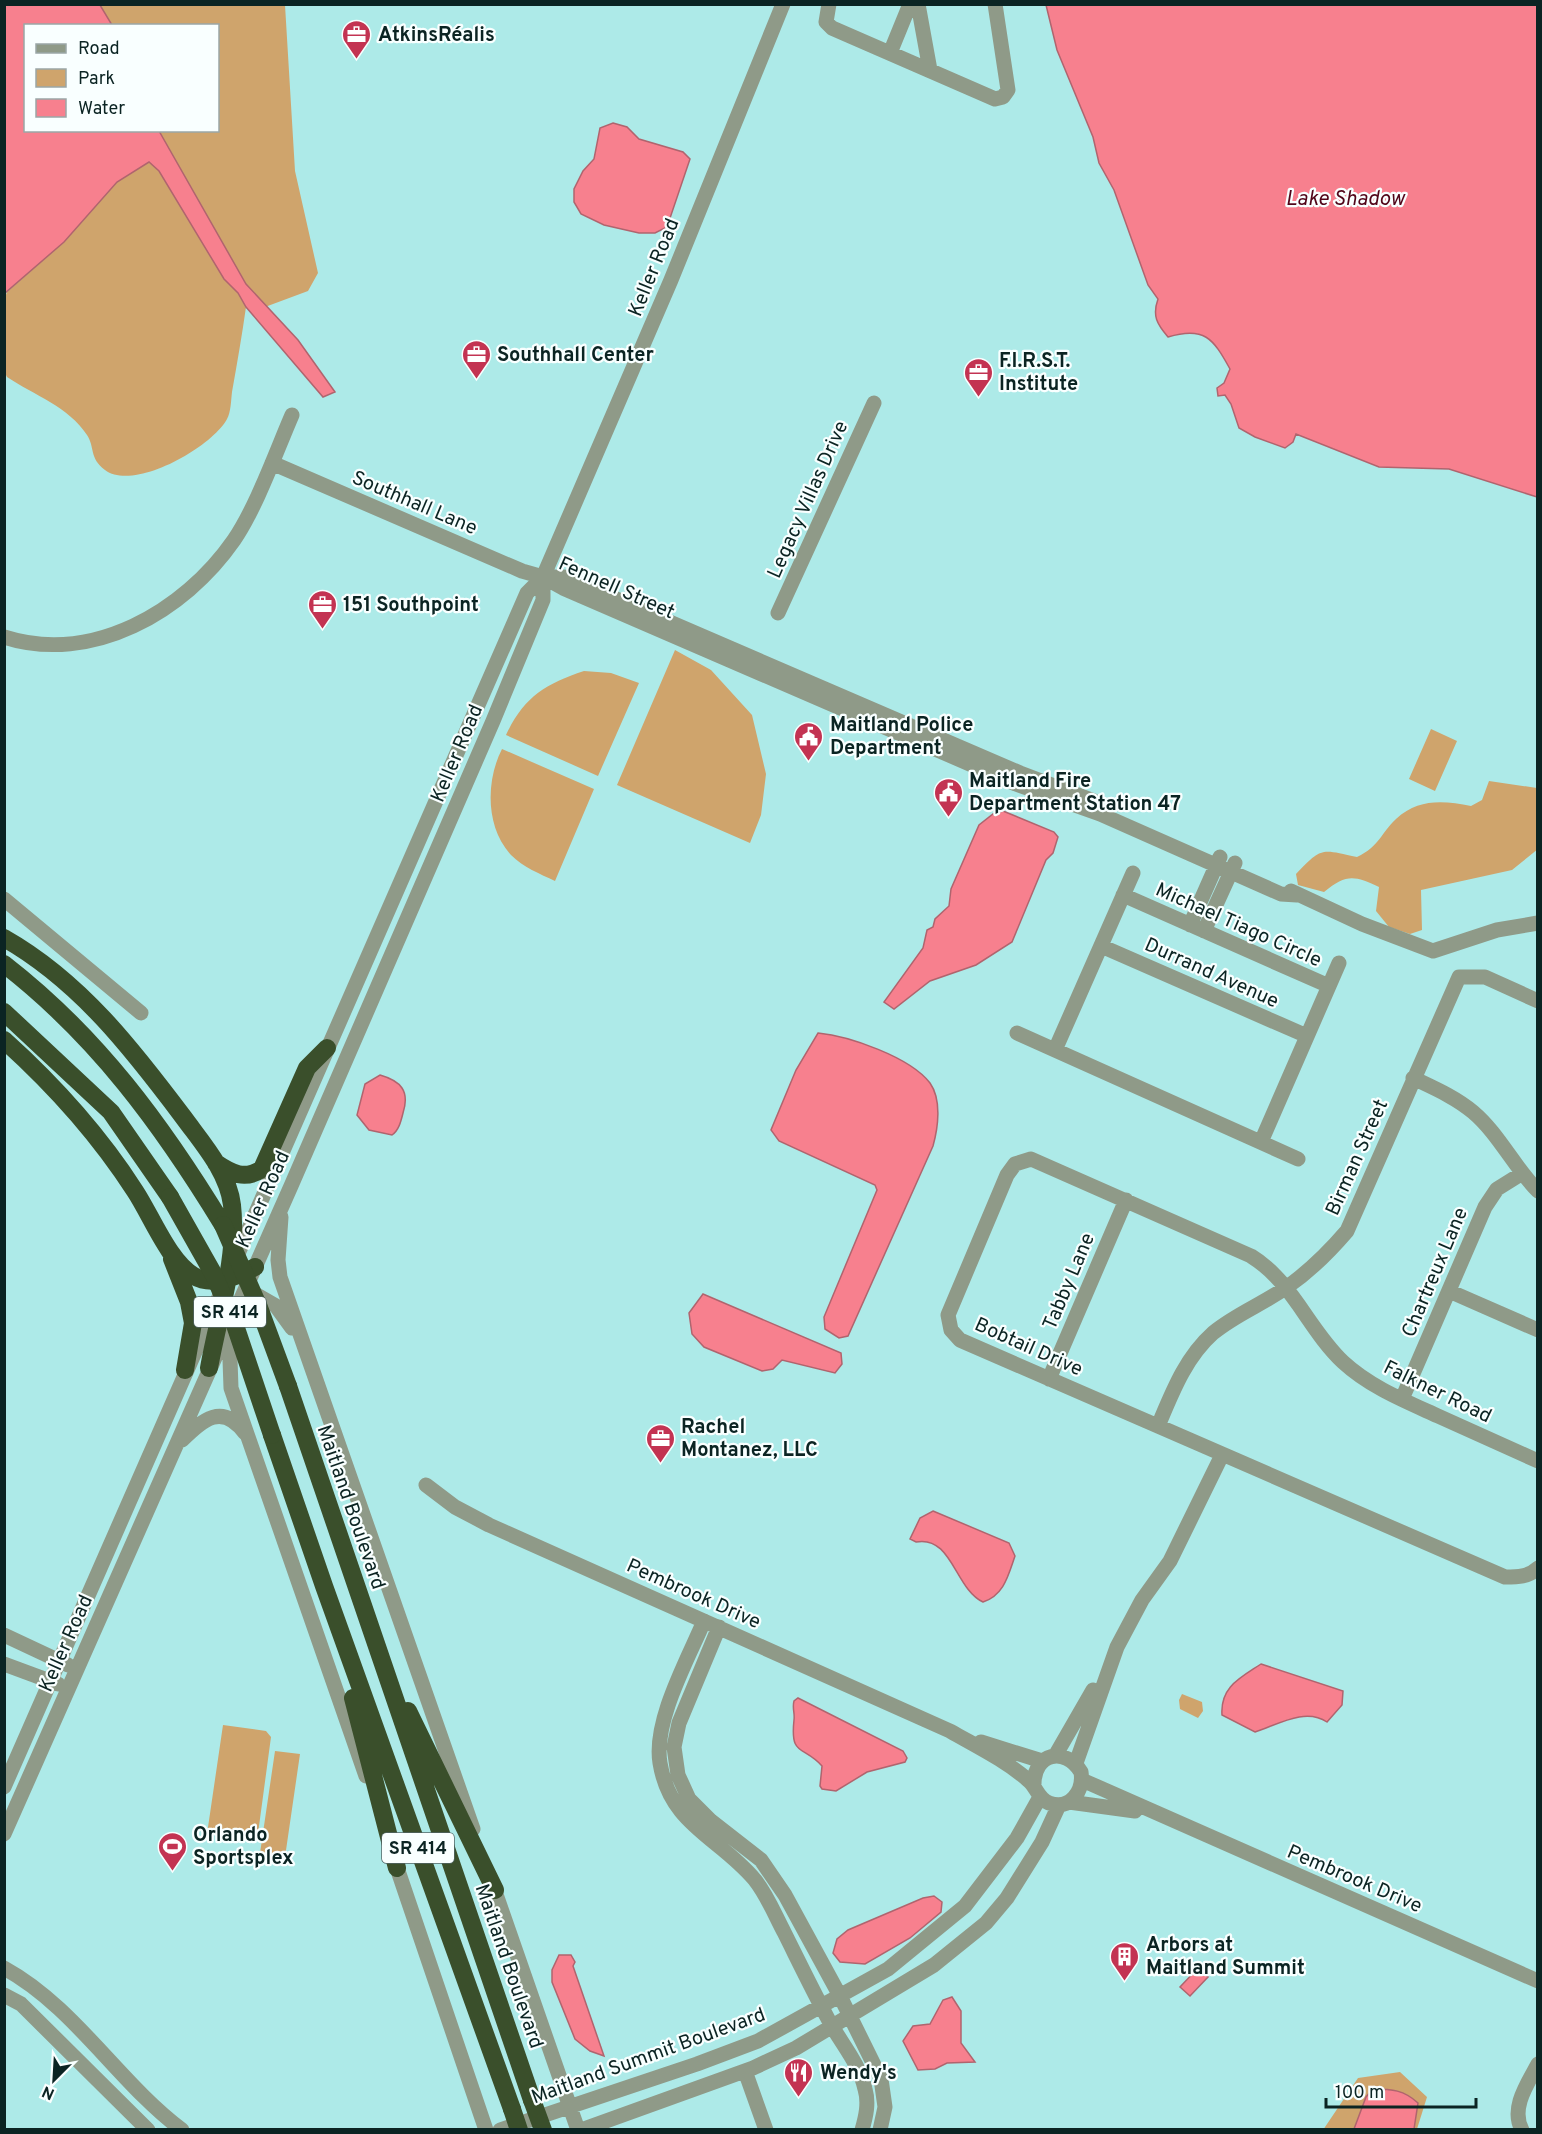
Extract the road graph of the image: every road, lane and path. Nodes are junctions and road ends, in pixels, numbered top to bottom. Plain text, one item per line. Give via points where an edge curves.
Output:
1 (783, 4) edge
2 (829, 4) edge
3 (910, 4) edge
4 (918, 4) edge
5 (995, 4) edge
6 (890, 53) junction
7 (930, 70) junction
8 (874, 403) dead end
9 (292, 416) dead end
10 (272, 463) junction
11 (543, 576) junction
12 (778, 613) dead end
13 (4, 638) edge
14 (419, 840) junction
15 (437, 849) junction
16 (1225, 864) junction
17 (1133, 873) dead end
18 (1123, 895) junction
19 (4, 898) edge
20 (1538, 923) edge
21 (1197, 928) junction
22 (4, 938) edge
23 (1101, 946) junction
24 (1339, 963) dead end
25 (4, 964) edge
26 (1329, 986) junction
27 (1538, 1001) edge
28 (4, 1012) edge
29 (141, 1013) dead end
30 (338, 1024) junction
31 (361, 1025) junction
32 (1017, 1033) dead end
33 (1307, 1036) junction
34 (4, 1040) edge
35 (355, 1040) junction
36 (327, 1048) junction
37 (1055, 1050) junction
38 (1413, 1078) junction
39 (1261, 1142) junction
40 (1298, 1159) dead end
41 (215, 1163) junction
42 (1521, 1174) junction
43 (1538, 1191) edge
44 (1126, 1200) junction
45 (282, 1207) junction
46 (165, 1241) junction
47 (255, 1267) joint
48 (229, 1287) junction
49 (1287, 1287) junction
50 (1449, 1291) junction
51 (230, 1323) junction
52 (1538, 1330) edge
53 (308, 1360) junction
54 (209, 1368) junction
55 (185, 1370) junction
56 (1049, 1379) junction
57 (1402, 1399) junction
58 (1158, 1426) junction
59 (248, 1436) junction
60 (178, 1444) junction
61 (1222, 1455) junction
62 (1538, 1461) edge
63 (426, 1485) dead end
64 (1538, 1568) edge
65 (324, 1586) junction
66 (704, 1621) junction
67 (719, 1627) junction
68 (4, 1635) edge
69 (60, 1660) junction
70 (4, 1664) edge
71 (383, 1665) junction
72 (1108, 1667) junction
73 (76, 1669) junction
74 (50, 1682) junction
75 (68, 1687) junction
76 (950, 1731) junction
77 (1049, 1758) junction
78 (1076, 1763) junction
79 (1082, 1780) junction
80 (4, 1787) edge
81 (1037, 1790) junction
82 (1064, 1803) junction
83 (1155, 1815) junction
84 (4, 1834) edge
85 (397, 1868) junction
86 (495, 1890) junction
87 (965, 1906) junction
88 (990, 1918) junction
89 (4, 1968) edge
90 (1538, 1981) edge
91 (4, 1995) edge
92 (840, 1996) junction
93 (821, 2007) junction
94 (849, 2017) junction
95 (832, 2027) junction
96 (1538, 2064) edge
97 (745, 2071) junction
98 (570, 2106) junction
99 (148, 2130) edge
100 (182, 2130) edge
101 (486, 2130) edge
102 (500, 2130) edge
103 (519, 2130) edge
104 (543, 2130) edge
105 (580, 2130) edge
106 (766, 2130) edge
107 (862, 2130) edge
108 (880, 2130) edge
109 (1522, 2130) edge

1 - 11 street, Keller Road via 671,280
2 - 6 street via 826,22 832,28
3 - 6 street
4 - 7 street
5 - 7 street via 1008,90 1003,97 995,99
6 - 7 street
8 - 12 street, Legacy Villas Drive
9 - 10 street
10 - 11 street, Southhall Lane via 522,571
10 - 13 street via 234,540 184,594 160,613 94,641 52,645
11 - 14 street, Keller Road via 527,593
11 - 15 street, Keller Road via 543,600
11 - 16 street, Fennell Street via 563,588 1018,778 1101,804
14 - 15 street
14 - 30 street, Keller Road
15 - 31 street, Keller Road
16 - 20 street, Fennell Street via 1280,883 1297,895 1362,924 1433,951 1497,930
16 - 21 street
17 - 18 street
18 - 21 street, Michael Tiago Circle
18 - 23 street, Michael Tiago Circle
19 - 29 street
21 - 26 street, Michael Tiago Circle
22 - 41 highway via 53,970 106,1020 149,1071
23 - 33 street, Durrand Avenue
23 - 37 street, Michael Tiago Circle
24 - 26 street
25 - 71 highway, Maitland Boulevard / SR 414, bridge via 86,1037 137,1094 223,1225 288,1386
26 - 33 street, Michael Tiago Circle
27 - 38 street, Birman Street via 1485,977 1459,977
28 - 65 highway, SR 414, bridge via 111,1112 170,1197 214,1275 234,1322
30 - 31 street
30 - 35 street
30 - 36 street, Keller Road
31 - 35 street, Keller Road
32 - 37 street
33 - 39 street, Michael Tiago Circle
34 - 46 highway via 65,1098 135,1191
35 - 45 street, Keller Road
36 - 41 highway via 307,1068 262,1169 254,1175 236,1175
36 - 48 street, Keller Road
37 - 39 street
38 - 42 street via 1474,1113
38 - 49 street, Birman Street via 1347,1231 1329,1252
39 - 40 street
41 - 48 highway via 232,1203
42 - 43 street
42 - 50 street, Chartreux Lane via 1497,1189 1485,1207
44 - 49 street, Bobtail Drive via 1251,1257 1268,1267
44 - 56 street, Tabby Lane
44 - 56 street, Bobtail Drive via 1031,1159 1015,1164 956,1292 948,1315 951,1330 960,1340
45 - 47 street, Keller Road
45 - 53 street via 280,1277
46 - 48 highway via 184,1269 195,1277
46 - 55 highway via 194,1323
47 - 48 highway
48 - 51 street, Keller Road
48 - 53 street via 265,1298 276,1306
48 - 54 highway
48 - 55 street, Keller Road
49 - 57 street, Falkner Road via 1313,1327 1343,1362 1382,1390
49 - 58 street, Birman Street via 1212,1334 1179,1376
50 - 52 street
50 - 57 street, Chartreux Lane
51 - 54 street, Keller Road
51 - 59 street via 231,1388
53 - 86 street
54 - 60 street, Keller Road
55 - 69 street, Keller Road
56 - 58 street, Bobtail Drive
57 - 62 street, Falkner Road
58 - 61 street, Bobtail Drive
59 - 60 street via 240,1425 214,1416 201,1422
59 - 85 street
60 - 73 street, Keller Road
61 - 64 street, Bobtail Drive via 1505,1577 1531,1574
61 - 72 street via 1170,1561 1142,1600
63 - 66 street, Pembrook Drive via 455,1507 489,1525
65 - 85 highway
65 - 103 highway, SR 414, bridge
66 - 67 street, Pembrook Drive
66 - 93 street via 660,1734 660,1761 668,1792 701,1834 755,1881
67 - 76 street, Pembrook Drive
67 - 92 street via 679,1723 674,1747 678,1775 689,1799 761,1860 785,1895
68 - 69 street
69 - 73 street
69 - 74 street, Keller Road
70 - 74 street
71 - 86 highway
71 - 104 highway, Maitland Boulevard / SR 414, bridge
72 - 77 street
72 - 78 street
73 - 75 street, Keller Road
74 - 75 street
74 - 80 street, Keller Road
75 - 84 street, Keller Road
76 - 77 street, Pembrook Drive
76 - 81 street, Pembrook Drive via 1017,1770
77 - 78 street via 1069,1758
77 - 81 street via 1034,1775
78 - 79 street
79 - 82 street via 1077,1796
79 - 83 street, Pembrook Drive
81 - 82 street via 1046,1802
81 - 87 street, Maitland Summit Boulevard via 1017,1838
82 - 83 street, Pembrook Drive via 1093,1803
82 - 88 street via 1023,1876
83 - 90 street, Pembrook Drive
85 - 101 street
86 - 98 street
87 - 88 street
87 - 92 street, Maitland Summit Boulevard via 914,1950
88 - 94 street via 934,1965
89 - 100 street via 50,2000 158,2112
91 - 99 street via 21,2004
92 - 93 street, Maitland Summit Boulevard
92 - 94 street
93 - 95 street
93 - 98 street, Maitland Summit Boulevard via 758,2041
94 - 95 street
94 - 108 street via 880,2079 885,2107
95 - 97 street
95 - 107 street via 856,2064 866,2090 867,2113
96 - 109 street via 1521,2099 1518,2112
97 - 105 street
97 - 106 street
98 - 102 street, Maitland Summit Boulevard
98 - 105 street

